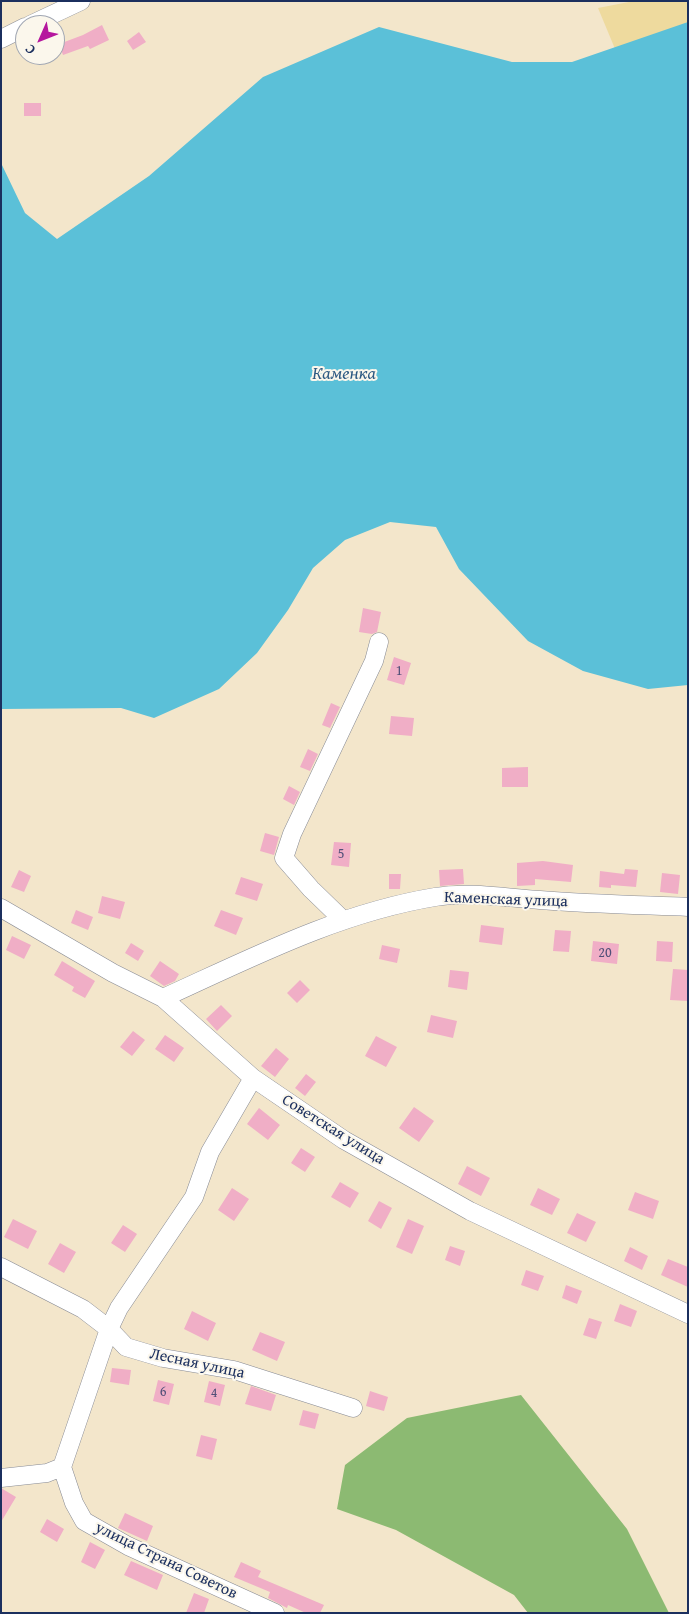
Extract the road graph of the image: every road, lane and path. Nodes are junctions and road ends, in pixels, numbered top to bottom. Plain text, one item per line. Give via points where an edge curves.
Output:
1 (80, 1) edge
2 (51, 15) edge
3 (15, 32) edge
4 (1, 38) edge
5 (379, 642) dead end
6 (688, 907) edge
7 (1, 908) edge
8 (343, 920) junction
9 (163, 998) junction
10 (253, 1078) junction
11 (1, 1267) edge
12 (688, 1314) edge
13 (110, 1329) junction
14 (353, 1408) dead end
15 (62, 1467) junction
16 (1, 1478) edge
17 (267, 1611) edge

1 - 2 street
3 - 4 street
5 - 8 street via 374,661 292,834 284,858
6 - 8 street, Каменская улица via 469,895 436,897
7 - 9 street, Советская улица
8 - 9 street, Каменская улица
9 - 10 street, Советская улица
10 - 12 street, Советская улица via 344,1140 470,1211
10 - 13 street via 210,1152 194,1197 119,1308
11 - 13 street, Лесная улица via 83,1308
13 - 14 street, Лесная улица via 126,1346 144,1352 234,1370
13 - 15 street
15 - 16 street via 47,1473
15 - 17 street, улица Страна Советов via 84,1521 128,1546

